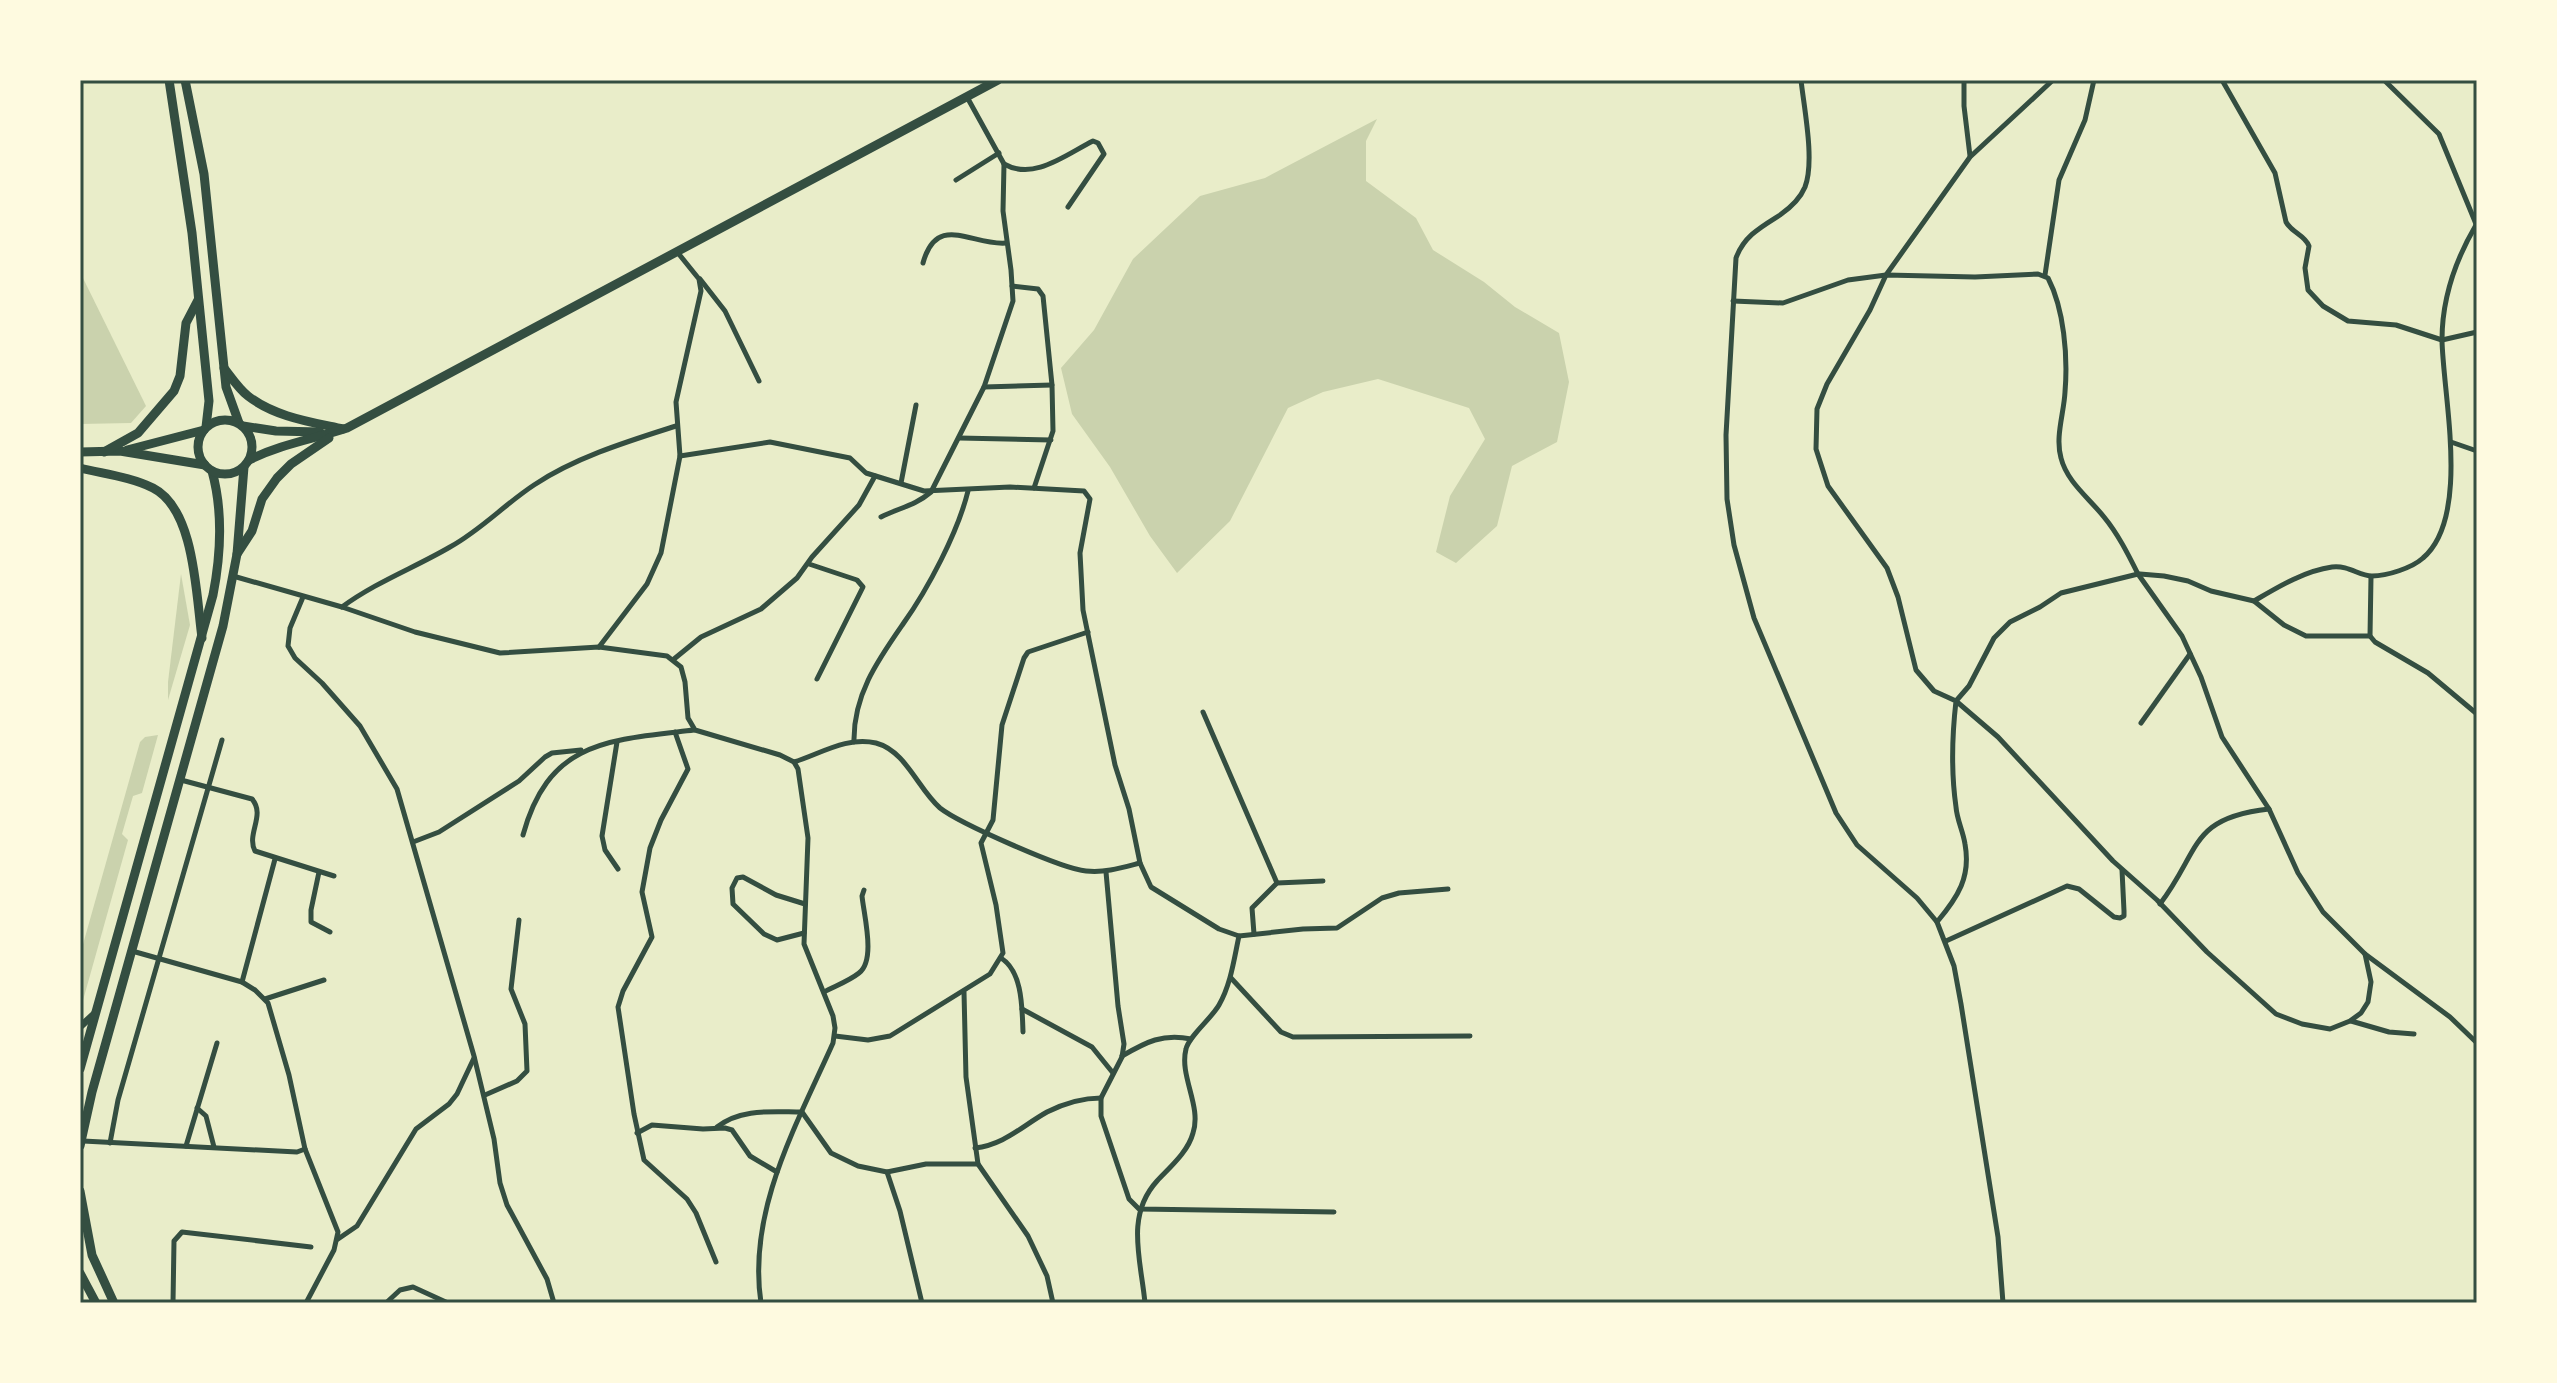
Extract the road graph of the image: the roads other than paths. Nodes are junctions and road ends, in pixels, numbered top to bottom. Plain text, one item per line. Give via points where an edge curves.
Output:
1 (169, 80) edge
2 (185, 80) edge
3 (998, 80) edge
4 (1801, 80) edge
5 (1964, 80) edge
6 (2053, 80) edge
7 (2101, 80) edge
8 (2222, 80) edge
9 (2384, 80) edge
10 (2094, 82) edge
11 (967, 97) junction
12 (999, 153) junction
13 (1970, 157) junction
14 (1004, 164) junction
15 (956, 180) dead end
16 (1068, 207) dead end
17 (2477, 225) edge
18 (1006, 243) junction
19 (677, 252) junction
20 (923, 263) dead end
21 (1886, 275) junction
22 (2045, 275) junction
23 (699, 279) junction
24 (1012, 286) junction
25 (198, 300) junction
26 (1733, 301) junction
27 (2477, 332) edge
28 (2442, 340) junction
29 (224, 368) junction
30 (759, 381) dead end
31 (1052, 385) junction
32 (984, 387) junction
33 (916, 405) dead end
34 (241, 424) junction
35 (676, 426) junction
36 (205, 428) junction
37 (338, 432) junction
38 (959, 438) junction
39 (1051, 440) junction
40 (2451, 442) junction
41 (120, 451) junction
42 (2477, 451) edge
43 (80, 452) edge
44 (104, 452) junction
45 (680, 456) junction
46 (246, 463) junction
47 (80, 468) edge
48 (208, 468) junction
49 (875, 476) junction
50 (901, 483) junction
51 (1034, 488) junction
52 (968, 491) junction
53 (931, 492) junction
54 (881, 517) dead end
55 (237, 554) junction
56 (809, 564) junction
57 (2138, 574) junction
58 (233, 576) junction
59 (2371, 577) junction
60 (303, 597) junction
61 (2254, 601) junction
62 (342, 607) junction
63 (1088, 632) junction
64 (2370, 636) junction
65 (202, 638) junction
66 (599, 647) junction
67 (2191, 653) junction
68 (674, 659) junction
69 (817, 679) dead end
70 (1956, 701) junction
71 (1203, 712) dead end
72 (2477, 714) edge
73 (2141, 723) dead end
74 (695, 730) junction
75 (675, 732) junction
76 (222, 740) dead end
77 (617, 742) junction
78 (854, 742) junction
79 (583, 750) junction
80 (794, 762) junction
81 (181, 780) junction
82 (211, 787) junction
83 (2269, 809) junction
84 (987, 833) junction
85 (523, 835) dead end
86 (413, 842) junction
87 (275, 859) junction
88 (1140, 863) junction
89 (618, 869) dead end
90 (2122, 869) junction
91 (319, 872) junction
92 (1106, 872) junction
93 (334, 876) dead end
94 (1323, 881) dead end
95 (1277, 883) junction
96 (1448, 889) dead end
97 (864, 890) dead end
98 (805, 904) junction
99 (2160, 904) junction
100 (519, 920) dead end
101 (1937, 922) junction
102 (330, 932) dead end
103 (804, 933) junction
104 (1254, 934) junction
105 (1239, 936) junction
106 (1946, 941) junction
107 (132, 951) junction
108 (2365, 954) junction
109 (1001, 958) junction
110 (160, 959) junction
111 (1230, 977) junction
112 (324, 980) dead end
113 (242, 982) junction
114 (964, 991) junction
115 (824, 992) junction
116 (265, 999) junction
117 (1022, 1009) junction
118 (96, 1012) junction
119 (2350, 1021) junction
120 (80, 1027) edge
121 (1023, 1032) dead end
122 (2414, 1034) dead end
123 (835, 1036) junction
124 (1470, 1036) dead end
125 (1191, 1039) junction
126 (217, 1043) dead end
127 (2477, 1043) edge
128 (474, 1056) junction
129 (1122, 1057) junction
130 (80, 1069) edge
131 (1113, 1074) junction
132 (485, 1095) junction
133 (1101, 1098) junction
134 (197, 1108) junction
135 (802, 1112) junction
136 (717, 1127) junction
137 (637, 1133) junction
138 (80, 1143) edge
139 (110, 1143) junction
140 (186, 1146) junction
141 (214, 1147) junction
142 (975, 1148) junction
143 (305, 1149) junction
144 (978, 1164) junction
145 (777, 1172) junction
146 (887, 1172) junction
147 (80, 1191) edge
148 (1139, 1209) junction
149 (1334, 1212) dead end
150 (338, 1239) junction
151 (311, 1247) dead end
152 (716, 1262) dead end
153 (80, 1273) edge
154 (96, 1303) edge
155 (114, 1303) edge
156 (173, 1303) edge
157 (306, 1303) edge
158 (386, 1303) edge
159 (448, 1303) edge
160 (554, 1303) edge
161 (761, 1303) edge
162 (922, 1303) edge
163 (1053, 1303) edge
164 (1145, 1303) edge
165 (2003, 1303) edge

1 - 25 main road
2 - 29 main road via 204,174
3 - 11 main road
4 - 26 street via 1805,187 1795,203 1743,243 1736,258
5 - 13 street
6 - 13 street
7 - 10 street
8 - 28 street via 2275,173 2286,222 2307,241 2305,281 2313,297 2348,321 2388,323
9 - 17 street via 2439,134
10 - 22 street via 2085,120 2059,180
11 - 12 street
11 - 19 main road
12 - 14 street
12 - 15 street
13 - 21 street
14 - 16 street via 1028,171 1098,143 1104,154
14 - 18 street
17 - 28 street via 2452,276
18 - 20 street via 950,233 927,250
18 - 24 street
19 - 23 street
19 - 37 main road
21 - 22 street
21 - 26 street via 1848,280 1783,303
21 - 70 street via 1821,396 1816,449 1828,486 1887,568 1916,670 1934,691
22 - 57 street via 2055,296 2066,365 2061,460 2119,538
23 - 30 street via 725,311
23 - 35 street via 701,301 678,391
24 - 31 street via 1038,289 1043,296
24 - 32 street via 1013,301
25 - 36 main road via 209,401
25 - 44 main road via 186,323 174,391 138,433
26 - 101 street via 1727,499 1754,618 1847,832
27 - 28 street
28 - 40 street
29 - 34 main road via 229,401
29 - 37 main road via 246,395 265,407
31 - 32 street
31 - 39 street
32 - 38 street
33 - 50 street
34 - 36 main road via 225,419
34 - 37 main road
34 - 46 main road via 252,441
35 - 45 street
35 - 62 street via 551,474 478,530
36 - 41 main road
36 - 48 main road via 198,450
37 - 46 main road via 290,443
37 - 55 main road via 277,478
38 - 39 street
38 - 53 street
39 - 51 street
40 - 42 street
40 - 59 street via 2450,489 2439,537 2422,560
41 - 44 main road
41 - 48 main road
43 - 44 main road
45 - 49 street via 783,443 850,458
45 - 66 street via 655,570
46 - 48 main road via 228,474
46 - 55 main road
47 - 65 main road via 142,484 179,513
48 - 65 main road via 218,495 218,560
49 - 50 street
49 - 56 street via 859,505
50 - 53 street
51 - 52 street
51 - 63 street via 1080,490 1089,496 1079,567
52 - 53 street
52 - 78 street via 929,582 886,645 861,694
53 - 54 street via 917,504
55 - 58 main road
56 - 68 street via 761,609 701,637
56 - 69 street via 857,580 863,587
57 - 61 street via 2176,578
57 - 67 street
57 - 70 street via 2061,593 2010,622 1994,638
58 - 60 street
58 - 81 main road
59 - 61 street via 2332,567 2305,574
59 - 64 street
60 - 62 street
60 - 86 street via 290,628 291,653 343,705 373,745 397,789
61 - 64 street via 2306,636
62 - 66 street via 500,653
63 - 84 street via 1031,649 1024,658 1002,725 993,820
63 - 88 street
64 - 72 street via 2428,673
65 - 118 main road
66 - 68 street
67 - 73 street
67 - 83 street via 2222,737
68 - 74 street via 681,667 688,718
70 - 90 street via 1998,737
70 - 101 street via 1955,805 1967,869 1957,897
71 - 95 street
74 - 75 street
74 - 80 street
75 - 77 street
75 - 137 street via 688,769 650,848 642,892 652,937 618,1007
76 - 82 street
77 - 79 street
77 - 89 street via 602,836
78 - 80 street
78 - 84 street via 890,750 939,808
79 - 85 street via 543,786
79 - 86 street via 545,757 519,781 439,832
80 - 98 street via 808,838
81 - 82 street
81 - 107 main road
82 - 87 street via 255,802 252,846
82 - 110 street
83 - 99 street via 2231,816 2203,833
83 - 108 street via 2308,889
84 - 92 street via 1069,867
84 - 109 street via 981,843 1001,930
86 - 128 street
87 - 91 street
87 - 113 street
88 - 92 street
88 - 105 street via 1156,893
90 - 99 street
90 - 106 street via 2120,918 2067,886
91 - 93 street
91 - 102 street via 311,922
92 - 129 street
94 - 95 street
95 - 104 street via 1252,908
96 - 104 street via 1382,898 1337,928
97 - 115 street via 865,967
98 - 103 street
98 - 103 street via 743,877 732,888 733,904 764,934 777,940
99 - 119 street via 2276,1014 2330,1029
100 - 132 street via 511,989 525,1024 527,1071
101 - 106 street
103 - 115 street via 806,952
104 - 105 street
105 - 111 street
106 - 165 street via 1998,1237
107 - 110 street
107 - 138 main road
108 - 119 street via 2371,982 2368,1002
108 - 127 street
109 - 114 street via 990,974
109 - 117 street via 1015,975
110 - 113 street
110 - 139 street
111 - 124 street via 1281,1032 1293,1037
111 - 125 street via 1220,1003
112 - 116 street
113 - 116 street
114 - 123 street via 890,1036
114 - 142 street via 964,1050
115 - 123 street
116 - 143 street
117 - 121 street
117 - 131 street via 1092,1047
118 - 120 street
118 - 130 main road
119 - 122 street
123 - 135 street
125 - 129 street via 1161,1037
125 - 148 street via 1186,1055 1193,1135
126 - 134 street
128 - 132 street
128 - 150 street via 457,1094 416,1129 357,1226
129 - 131 street
131 - 133 street
132 - 160 street via 507,1205 547,1279
133 - 142 street via 1049,1111 1004,1140
133 - 148 street via 1108,1140 1129,1199
134 - 140 street
134 - 141 street via 206,1116
135 - 136 street via 749,1113
135 - 145 street
135 - 146 street via 831,1153 849,1164
136 - 137 street via 652,1125
136 - 145 street via 732,1130 750,1156
137 - 152 street via 644,1160 696,1213
138 - 139 street
139 - 140 street
140 - 141 street
141 - 143 street
142 - 144 street
143 - 150 street
144 - 146 street via 926,1164
144 - 163 street via 1028,1236
145 - 161 street via 758,1251
146 - 162 street
147 - 155 main road via 92,1255
148 - 149 street
148 - 164 street
150 - 157 street
151 - 156 street via 182,1232 174,1241
153 - 154 main road
158 - 159 street via 400,1290 413,1287

